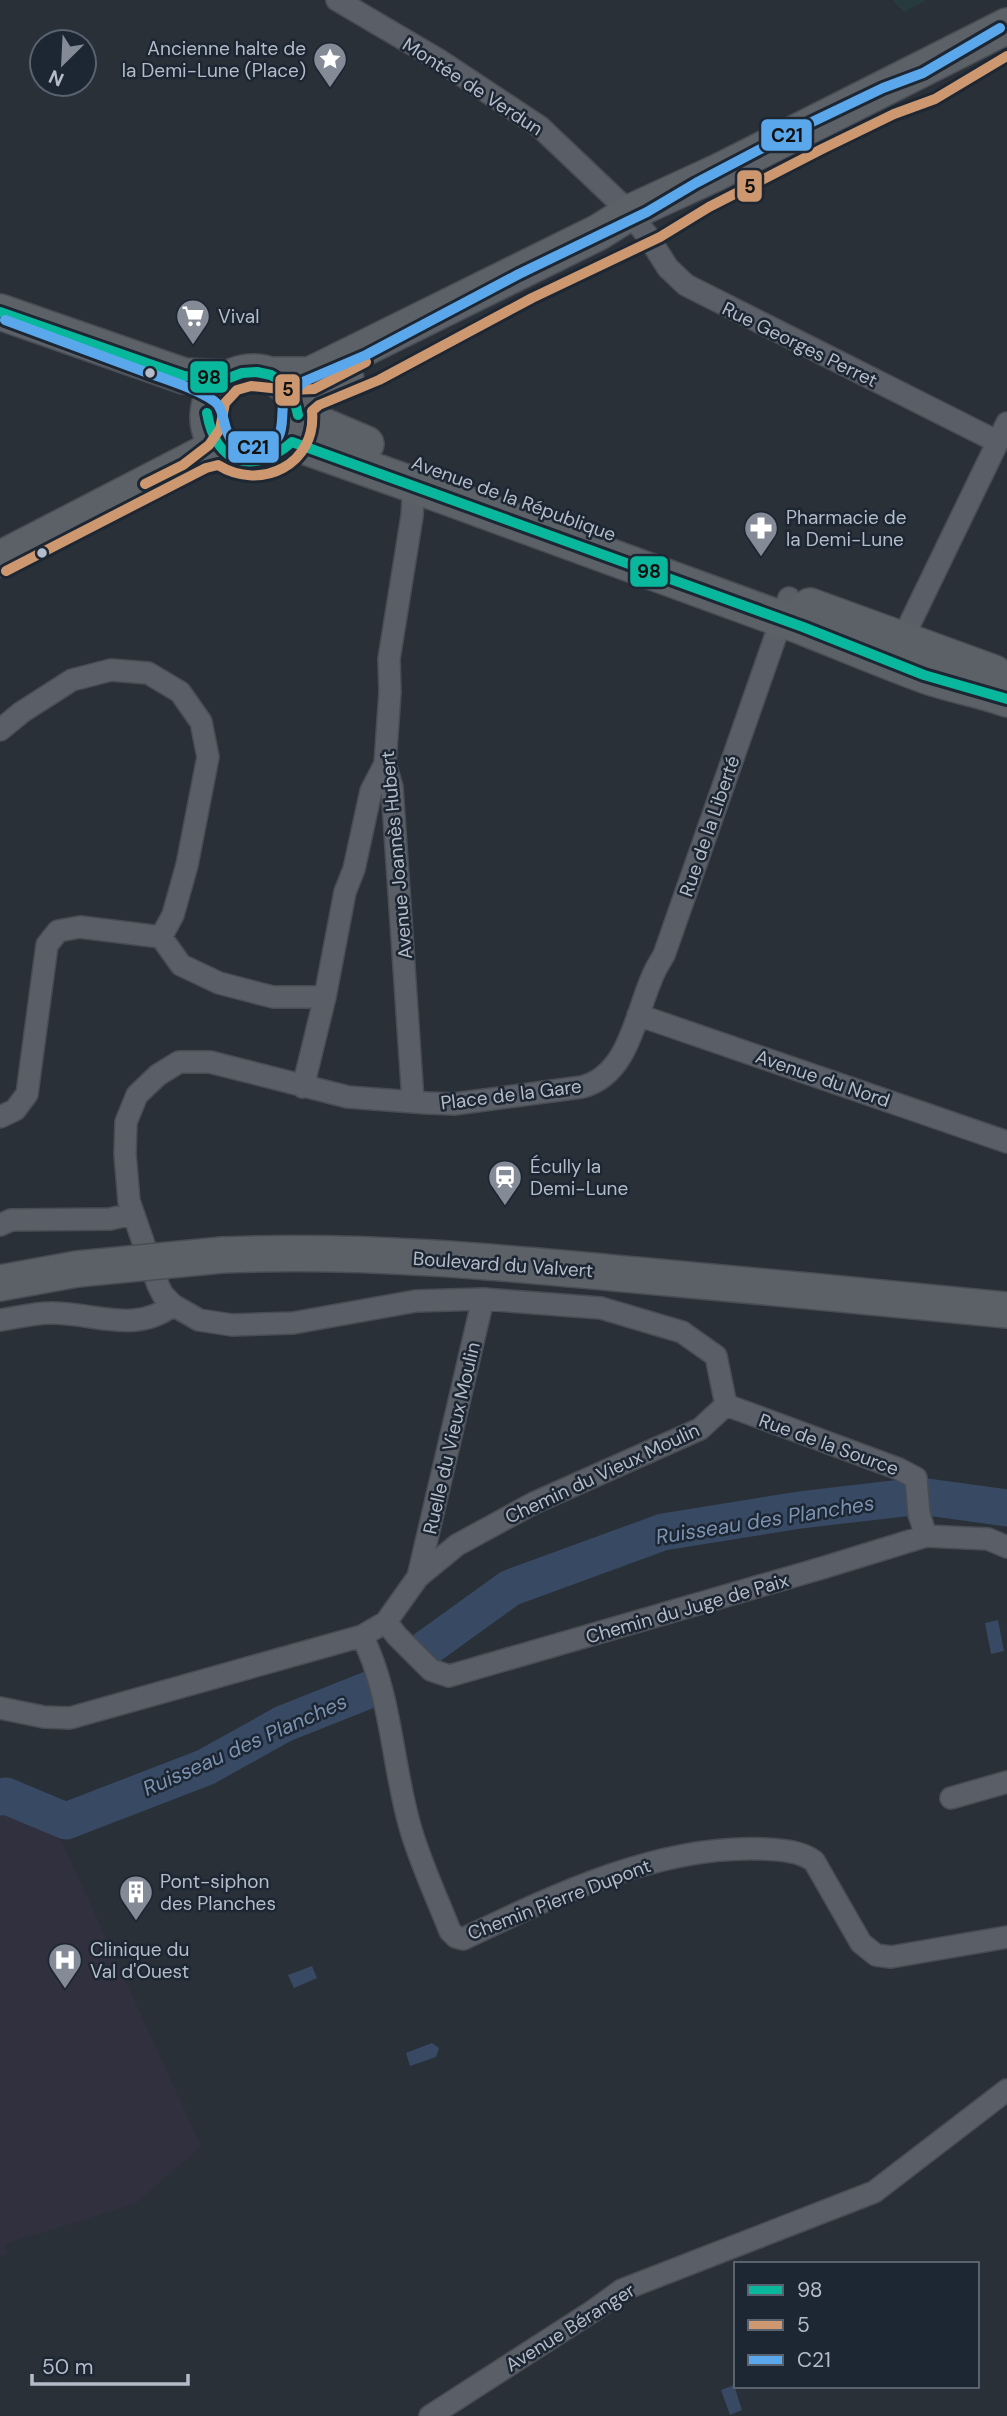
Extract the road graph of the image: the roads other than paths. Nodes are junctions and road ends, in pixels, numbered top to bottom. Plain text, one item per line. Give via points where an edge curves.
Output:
1 (337, 0) edge
2 (1007, 26) edge
3 (1007, 40) edge
4 (636, 221) junction
5 (0, 312) edge
6 (0, 332) edge
7 (271, 375) junction
8 (229, 378) junction
9 (296, 421) junction
10 (212, 429) junction
11 (1002, 433) edge
12 (414, 485) junction
13 (0, 542) edge
14 (0, 559) edge
15 (783, 618) junction
16 (902, 641) junction
17 (1007, 678) edge
18 (1007, 699) edge
19 (0, 730) edge
20 (385, 764) junction
21 (161, 937) junction
22 (325, 998) junction
23 (638, 1015) junction
24 (303, 1087) junction
25 (413, 1101) junction
26 (0, 1117) edge
27 (1007, 1142) edge
28 (132, 1214) junction
29 (0, 1225) edge
30 (0, 1283) edge
31 (484, 1299) junction
32 (173, 1305) junction
33 (1007, 1310) edge
34 (0, 1320) edge
35 (726, 1405) junction
36 (926, 1536) junction
37 (1007, 1547) edge
38 (418, 1577) junction
39 (391, 1629) junction
40 (366, 1643) junction
41 (0, 1708) edge
42 (1007, 1782) edge
43 (951, 1798) dead end
44 (1007, 1937) edge
45 (1007, 2090) edge
46 (430, 2416) edge

1 - 4 street, Montée de Verdun via 540,127
2 - 4 main road via 718,173
3 - 4 main road via 929,86 816,136 702,195
4 - 7 main road via 599,232 310,375
4 - 9 main road via 372,368 313,393
4 - 11 street, Rue Georges Perret via 668,268 686,285
5 - 8 main road via 184,376
6 - 10 main road via 162,393
7 - 8 main road via 242,373
7 - 9 main road via 293,394
8 - 10 main road via 214,393
9 - 10 main road via 284,451 259,463 232,457
9 - 12 main road, Avenue de la République
9 - 15 main road, Avenue de la République via 344,436
10 - 13 main road via 180,451
10 - 14 main road via 201,455
11 - 16 street
12 - 15 main road, Avenue de la République
12 - 20 street, Avenue Joannès Hubert via 389,659
15 - 16 main road, Avenue de la République
15 - 23 street, Rue de la Liberté via 664,955
16 - 17 main road, Avenue de la République
16 - 18 main road, Avenue de la République via 926,676
19 - 21 street via 72,680 111,670 148,673 180,692 201,722 208,757 187,865 173,915
20 - 22 street via 371,791 345,892
20 - 25 street, Avenue Joannès Hubert via 392,787
21 - 22 street via 181,965 219,983 273,997
21 - 26 street via 80,927 58,932 47,945 27,1094 15,1110
22 - 24 street
23 - 25 street, Place de la Gare via 620,1058 591,1084 454,1104
23 - 27 street, Avenue du Nord
24 - 25 street, Place de la Gare via 348,1097
24 - 28 street, Place de la Gare via 210,1062 178,1062 158,1075 137,1095 126,1122
28 - 29 street via 110,1219 11,1220
28 - 32 street, Place de la Gare via 158,1285
30 - 33 main road, Boulevard du Valvert, bridge via 77,1269 290,1252 492,1261
31 - 32 street via 416,1301 293,1323 232,1325 199,1321
31 - 35 street via 601,1308 682,1332 716,1356
31 - 38 street, Ruelle du Vieux Moulin
32 - 34 street via 150,1318 128,1322 47,1313
35 - 36 street, Rue de la Source via 916,1478
35 - 38 street, Chemin du Vieux Moulin via 700,1429 491,1525
36 - 37 street, Chemin du Juge de Paix via 989,1539
36 - 39 street, Chemin du Juge de Paix via 449,1675 431,1670
38 - 39 street, Chemin du Vieux Moulin
39 - 40 street, Chemin du Vieux Moulin
40 - 41 street, Chemin du Vieux Moulin via 70,1718
40 - 44 street, Chemin Pierre Dupont via 411,1829 456,1937 656,1860 738,1847 803,1853 814,1861 861,1943 876,1955 891,1957
42 - 43 street
45 - 46 street, Avenue Béranger via 874,2192 622,2290

